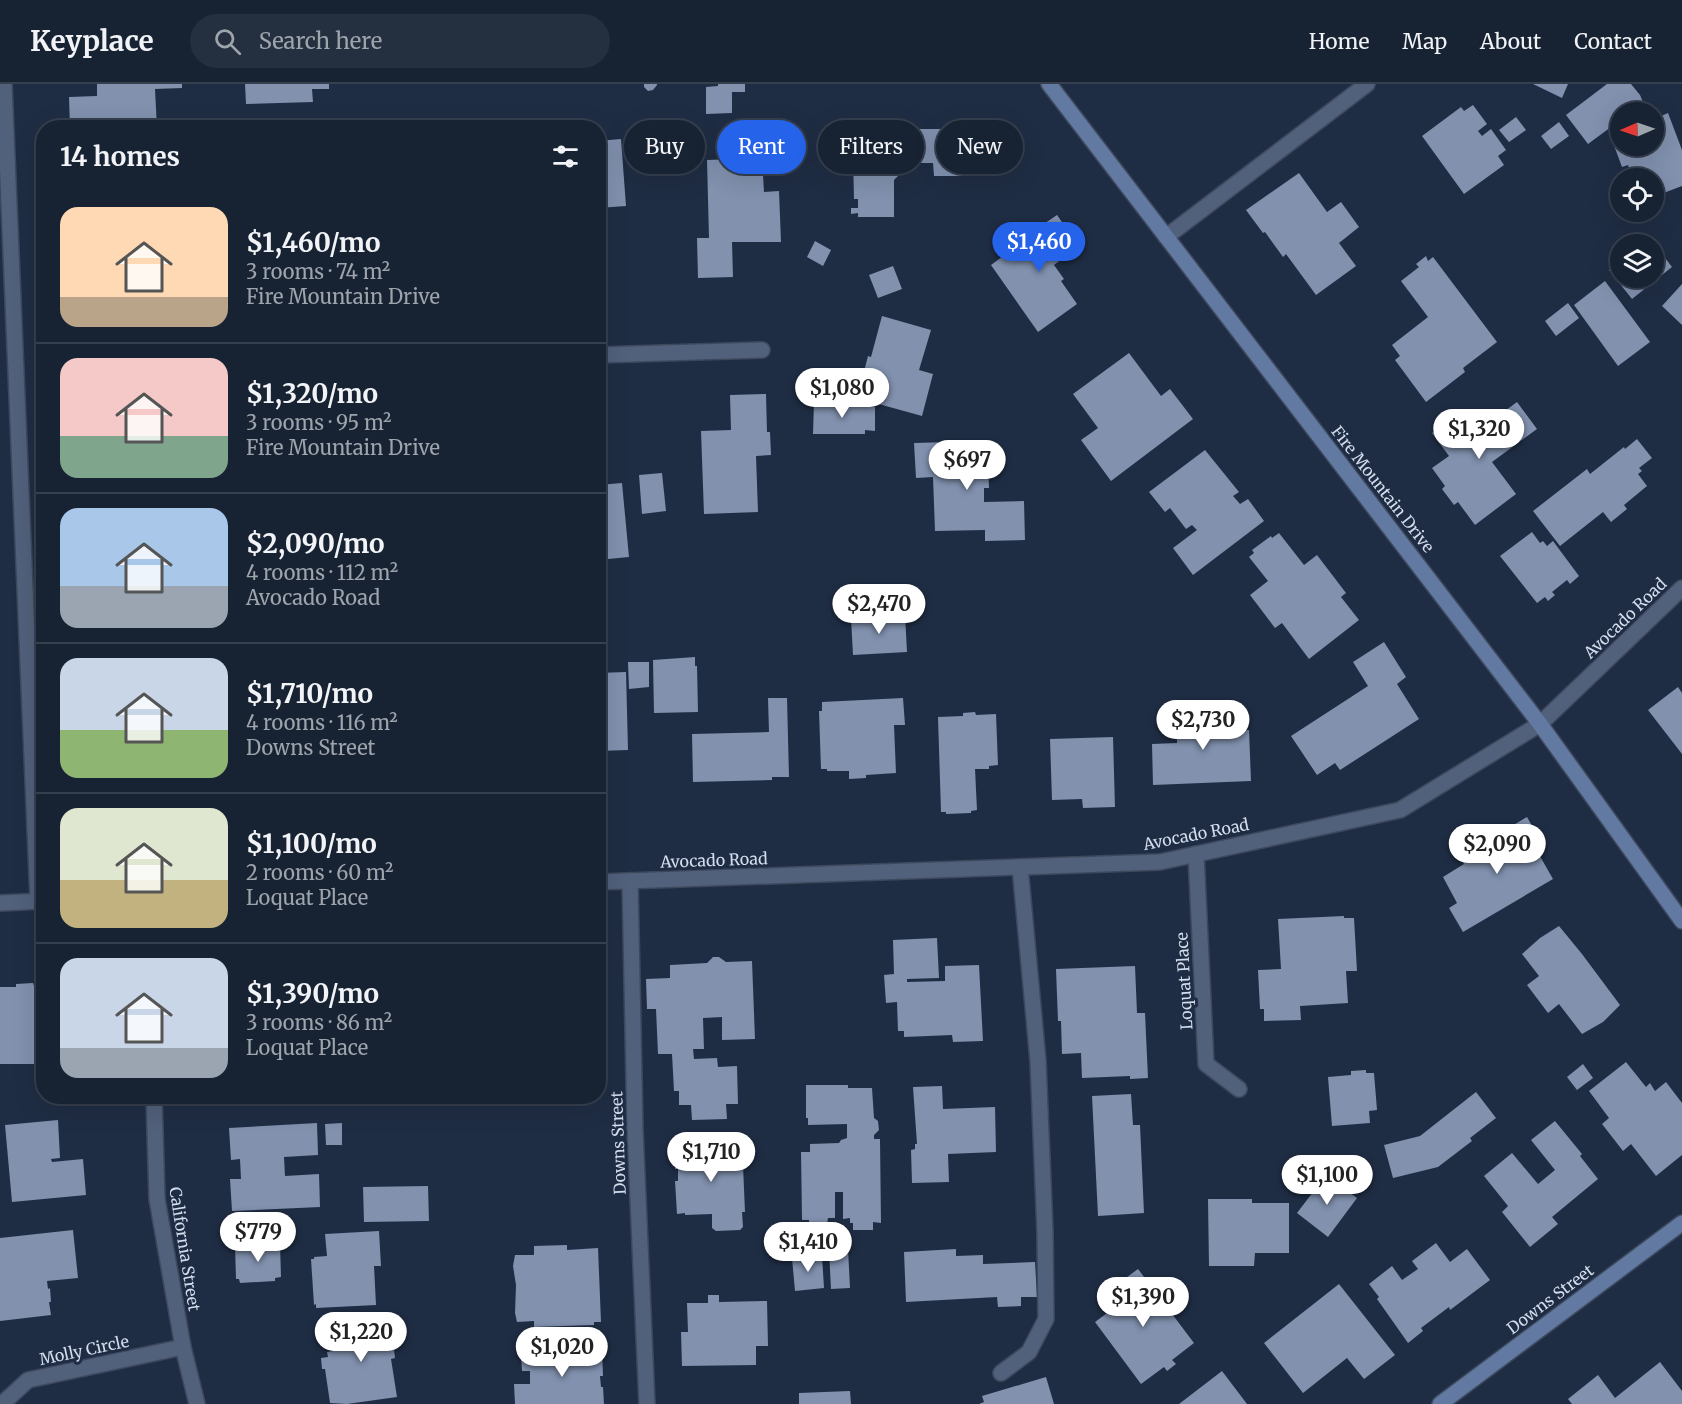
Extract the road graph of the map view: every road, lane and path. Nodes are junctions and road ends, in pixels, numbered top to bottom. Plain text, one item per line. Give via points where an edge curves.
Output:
1 (4, 84) edge
2 (1049, 84) edge
3 (1367, 84) edge
4 (1166, 237) junction
5 (762, 350) dead end
6 (606, 355) edge
7 (1682, 588) edge
8 (1540, 724) junction
9 (36, 791) edge
10 (1196, 854) junction
11 (1020, 867) junction
12 (630, 881) junction
13 (606, 882) edge
14 (36, 901) edge
15 (0, 903) edge
16 (1682, 921) edge
17 (1239, 1089) dead end
18 (154, 1104) edge
19 (1682, 1223) edge
20 (183, 1347) junction
21 (1001, 1373) dead end
22 (2, 1404) edge
23 (197, 1404) edge
24 (647, 1404) edge
25 (1440, 1404) edge

1 - 9 street
2 - 4 main road, Fire Mountain Drive
3 - 4 street
4 - 8 main road, Fire Mountain Drive
5 - 6 street
7 - 8 street, Avocado Road
8 - 10 street, Avocado Road via 1400,810
8 - 16 main road, Fire Mountain Drive
10 - 11 street, Avocado Road via 1160,862
10 - 17 street, Loquat Place via 1206,1064
11 - 12 street, Avocado Road
11 - 21 street via 1038,1061 1046,1319 1029,1352
12 - 13 street, Avocado Road
12 - 24 street, Downs Street via 635,1130
14 - 15 street
18 - 20 street, California Street via 157,1199
19 - 25 main road, Downs Street
20 - 22 street, Molly Circle via 28,1380
20 - 23 street, California Street

